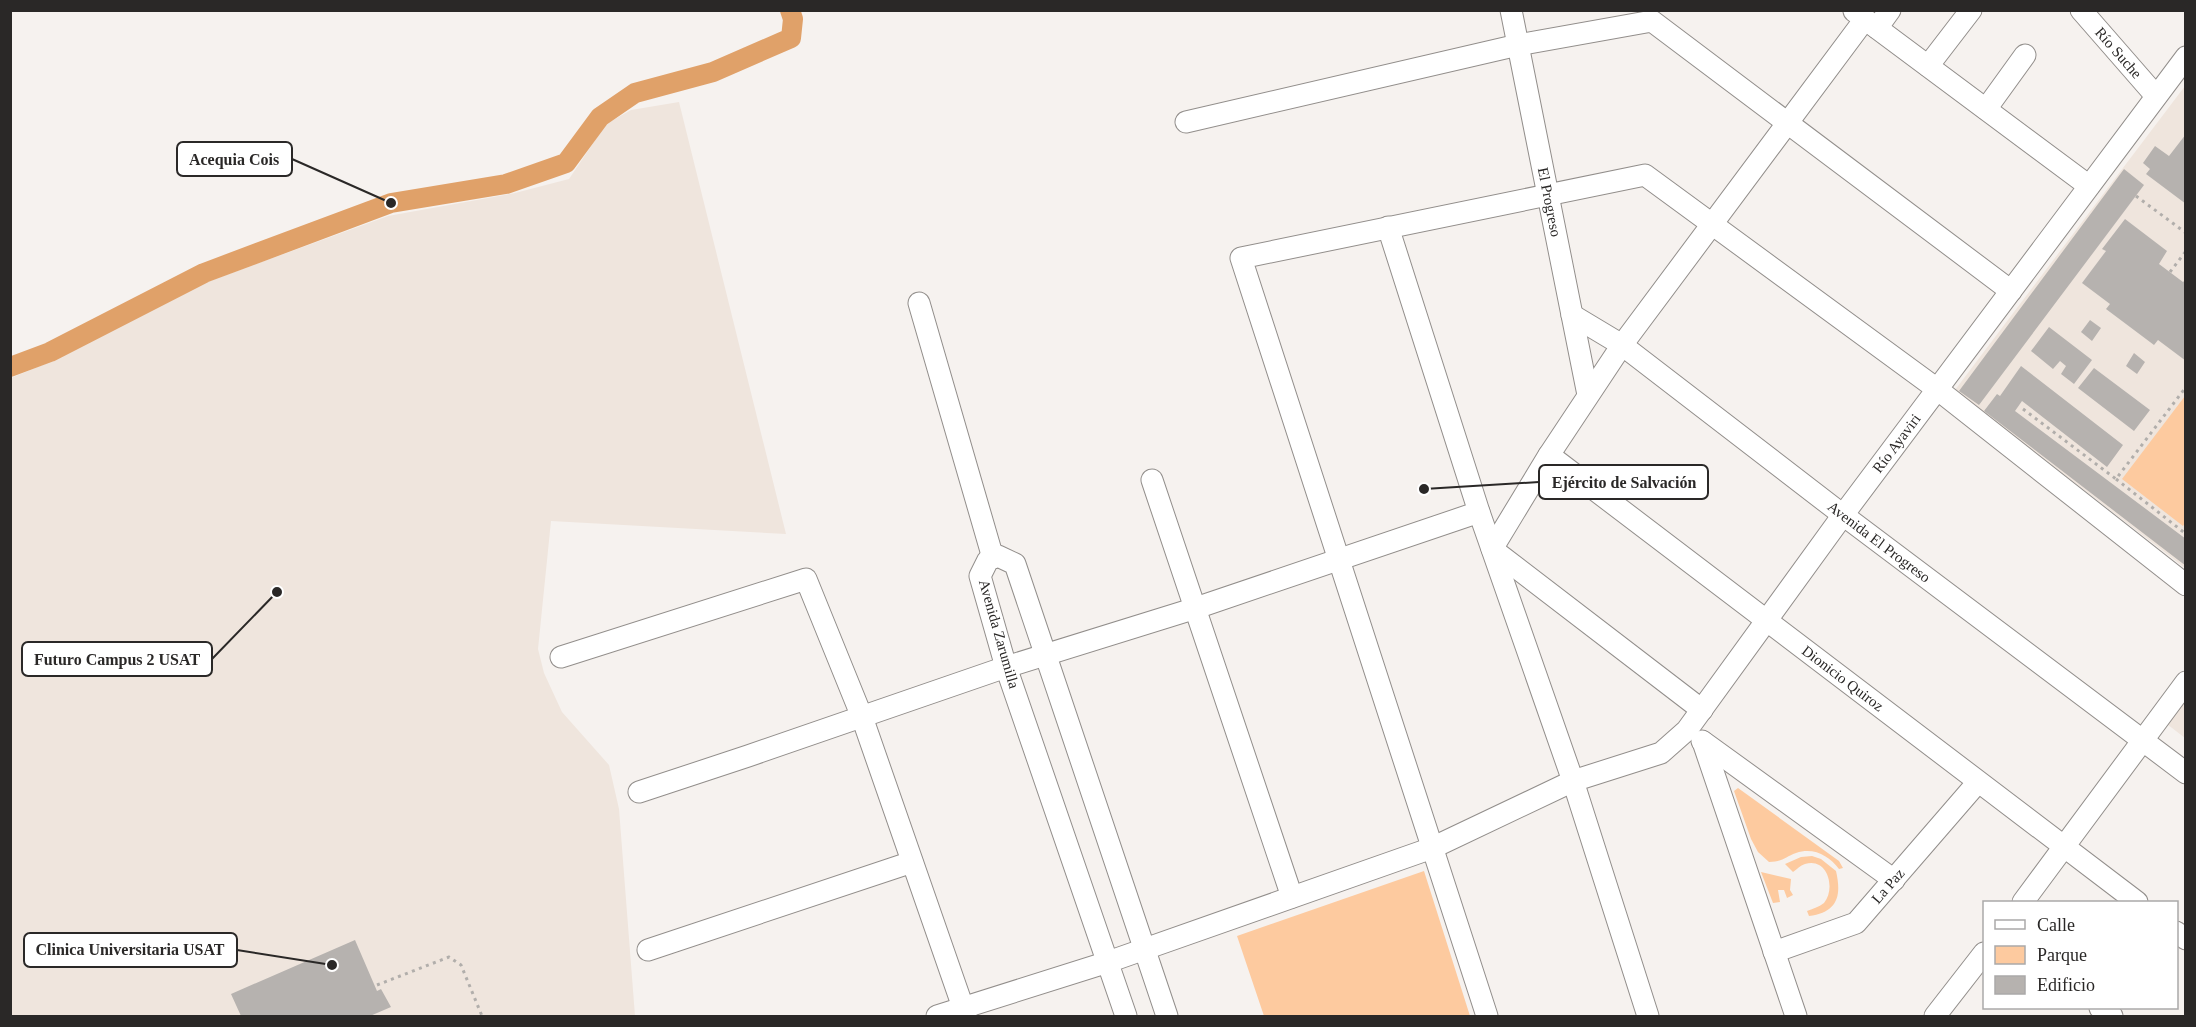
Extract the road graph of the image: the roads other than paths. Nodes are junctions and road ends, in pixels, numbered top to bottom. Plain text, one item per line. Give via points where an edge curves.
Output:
1 (1511, 10) edge
2 (1890, 10) edge
3 (1971, 10) edge
4 (2081, 10) edge
5 (1654, 16) edge
6 (1865, 19) edge
7 (1518, 45) junction
8 (2025, 55) dead end
9 (2186, 57) edge
10 (1928, 66) junction
11 (2156, 96) junction
12 (1986, 109) junction
13 (1186, 122) dead end
14 (1788, 124) junction
15 (2089, 186) junction
16 (1548, 195) junction
17 (1713, 224) junction
18 (1388, 227) junction
19 (2011, 291) junction
20 (919, 303) dead end
21 (1572, 315) junction
22 (1622, 345) junction
23 (1937, 389) junction
24 (1588, 395) junction
25 (1549, 455) junction
26 (1152, 480) dead end
27 (1479, 512) junction
28 (1843, 515) junction
29 (1492, 549) junction
30 (993, 558) junction
31 (1339, 560) junction
32 (2186, 585) edge
33 (1196, 608) junction
34 (1766, 621) junction
35 (1046, 654) junction
36 (561, 657) dead end
37 (1006, 667) junction
38 (2186, 682) edge
39 (1702, 710) junction
40 (862, 717) junction
41 (1695, 736) junction
42 (2141, 740) junction
43 (2186, 773) edge
44 (1572, 781) junction
45 (1978, 782) junction
46 (639, 792) dead end
47 (1432, 848) junction
48 (2065, 848) junction
49 (912, 862) junction
50 (1894, 880) junction
51 (1292, 897) junction
52 (2025, 901) edge
53 (2134, 901) edge
54 (1144, 949) junction
55 (648, 950) dead end
56 (1774, 952) junction
57 (1983, 954) edge
58 (1108, 962) junction
59 (965, 1012) edge
60 (937, 1017) edge
61 (1126, 1017) edge
62 (1167, 1017) edge
63 (1486, 1017) edge
64 (1647, 1017) edge
65 (1796, 1017) edge
66 (1935, 1017) edge

1 - 7 street, El Progreso
2 - 6 street
3 - 10 street
4 - 11 street, Río Suche
5 - 7 street
5 - 14 street
6 - 10 street
6 - 14 street
7 - 13 street
7 - 16 street, El Progreso
8 - 12 street
9 - 11 street, Río Ayaviri
10 - 12 street
11 - 15 street, Río Ayaviri
12 - 15 street
14 - 17 street
14 - 19 street
15 - 19 street, Río Ayaviri
16 - 17 street via 1645,175
16 - 18 street
16 - 21 street, El Progreso
17 - 22 street
17 - 23 street
18 - 27 street
18 - 31 street via 1241,258
19 - 23 street, Río Ayaviri
20 - 30 street
21 - 22 street, Avenida El Progreso
21 - 24 street, El Progreso
22 - 24 street
22 - 28 street, Avenida El Progreso
23 - 28 street, Río Ayaviri
23 - 32 street
24 - 25 street
25 - 29 street
25 - 34 street, Dionicio Quiroz
26 - 33 street
27 - 29 street
27 - 31 street
28 - 34 street, Río Ayaviri
28 - 42 street, Avenida El Progreso
29 - 39 street
29 - 44 street
30 - 35 street, Avenida Zarumilla via 998,556 1015,564
30 - 37 street, Avenida Zarumilla via 980,576
31 - 33 street
31 - 47 street
33 - 35 street
33 - 51 street
34 - 39 street, Río Ayaviri
34 - 45 street, Dionicio Quiroz
35 - 37 street
35 - 54 street, Avenida Zarumilla
36 - 40 street via 806,579
37 - 40 street
37 - 58 street, Avenida Zarumilla
38 - 42 street
39 - 41 street, Río Ayaviri
40 - 46 street
40 - 49 street
41 - 44 street, Río Ayaviri via 1661,753
41 - 50 street
41 - 56 street
42 - 43 street, Avenida El Progreso
42 - 48 street
44 - 47 street, Río Ayaviri
44 - 64 street
45 - 48 street, Dionicio Quiroz
45 - 50 street, La Paz
47 - 51 street, Río Ayaviri
47 - 63 street
48 - 52 street
48 - 53 street, Dionicio Quiroz
49 - 55 street
49 - 59 street
50 - 56 street, La Paz via 1856,923
51 - 54 street, Río Ayaviri
54 - 58 street, Río Ayaviri
54 - 62 street, Avenida Zarumilla
56 - 65 street
57 - 66 street
58 - 59 street, Río Ayaviri
58 - 61 street, Avenida Zarumilla
59 - 60 street, Río Ayaviri

